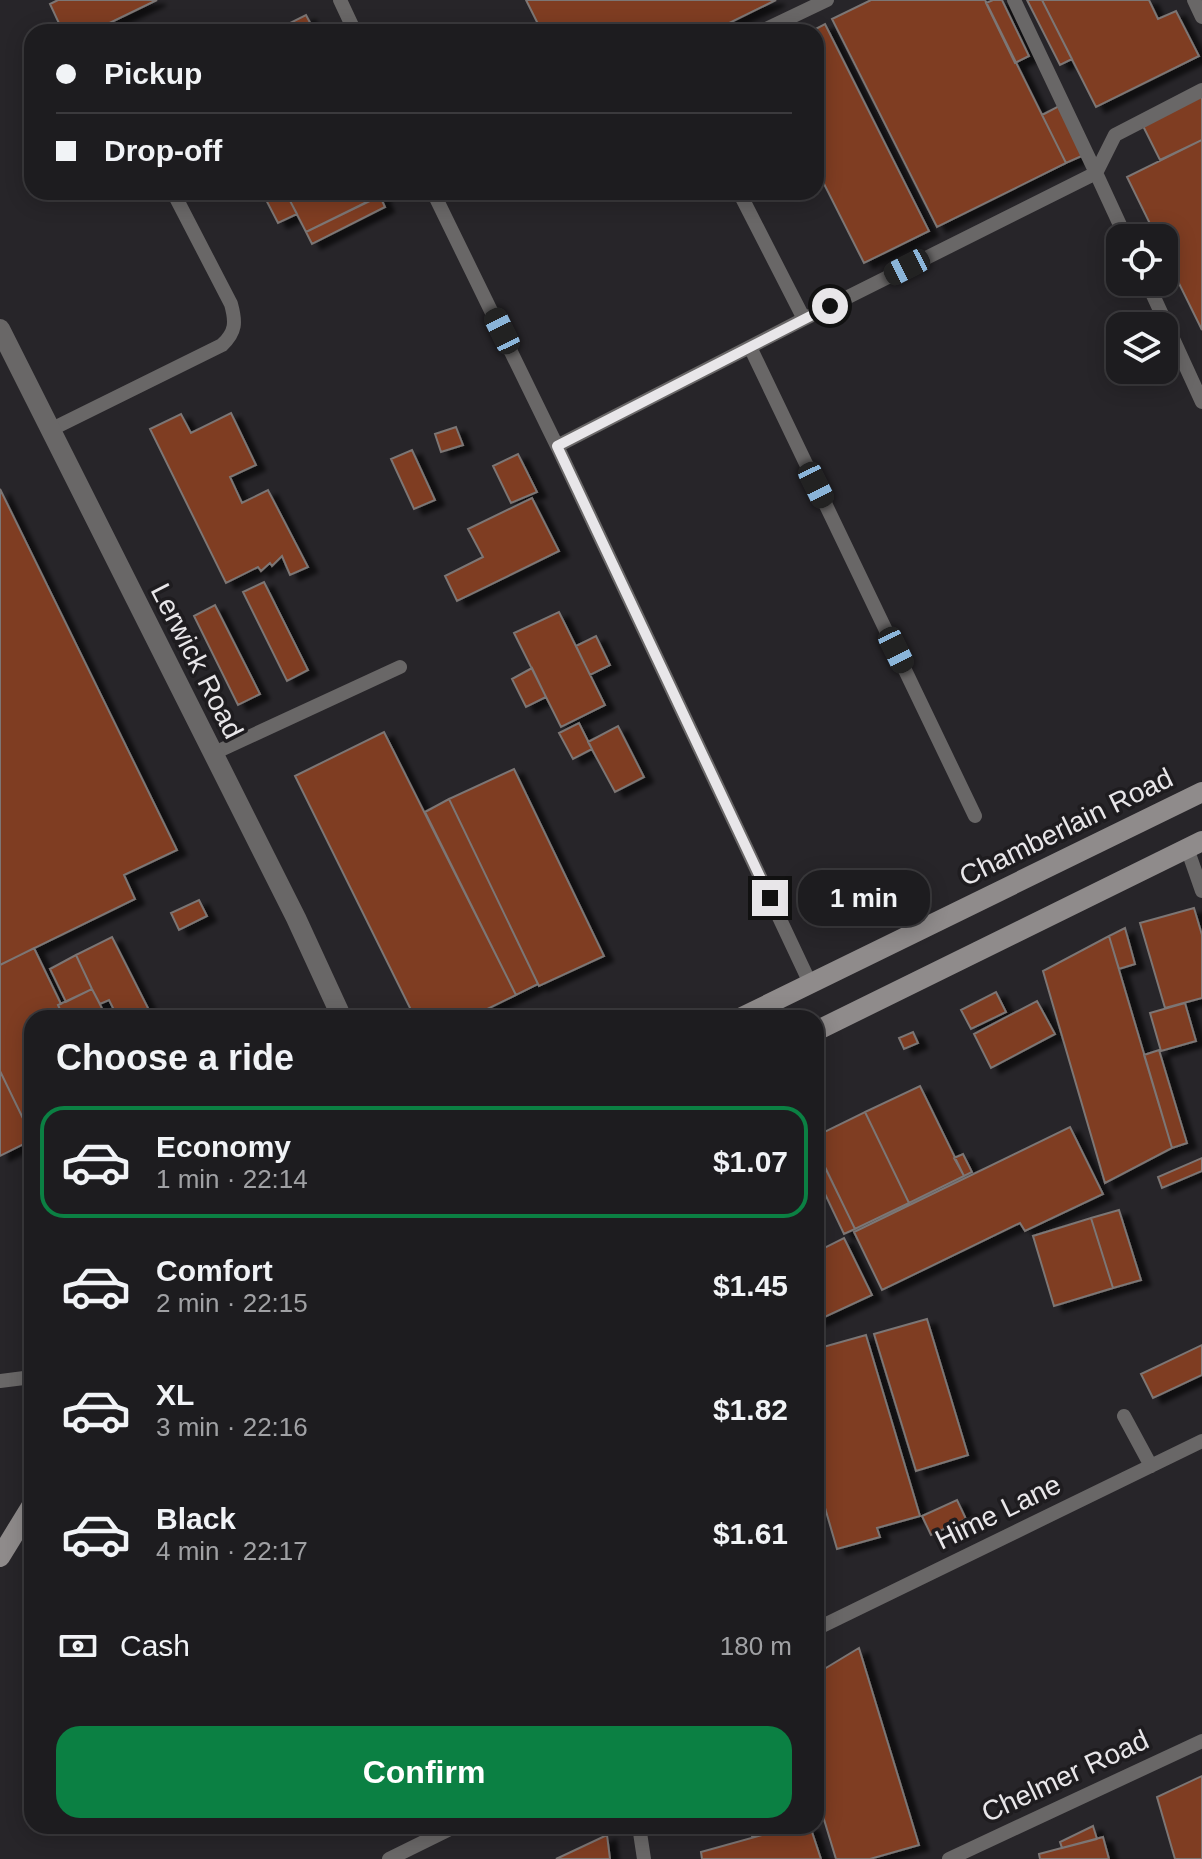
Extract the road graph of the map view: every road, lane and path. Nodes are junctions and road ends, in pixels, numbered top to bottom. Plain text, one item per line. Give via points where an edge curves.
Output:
1 (340, 0) edge
2 (827, 0) edge
3 (1014, 0) edge
4 (1194, 0) edge
5 (1202, 17) edge
6 (351, 24) edge
7 (777, 24) edge
8 (1202, 90) edge
9 (1096, 173) junction
10 (177, 200) edge
11 (437, 200) edge
12 (743, 200) edge
13 (1120, 224) edge
14 (1153, 296) edge
15 (804, 319) junction
16 (0, 329) edge
17 (750, 347) junction
18 (1202, 402) edge
19 (50, 430) junction
20 (557, 446) junction
21 (400, 667) dead end
22 (212, 754) junction
23 (1202, 792) edge
24 (975, 816) dead end
25 (1194, 844) edge
26 (1202, 891) edge
27 (810, 983) junction
28 (338, 1010) edge
29 (756, 1010) edge
30 (824, 1027) edge
31 (24, 1378) edge
32 (0, 1381) edge
33 (1124, 1416) dead end
34 (1202, 1441) edge
35 (1151, 1466) junction
36 (24, 1518) edge
37 (0, 1557) edge
38 (824, 1625) edge
39 (1202, 1741) edge
40 (440, 1834) edge
41 (640, 1834) edge
42 (389, 1859) edge
43 (644, 1859) edge
44 (949, 1859) edge

1 - 6 lane
2 - 7 lane
3 - 9 lane
4 - 5 lane
8 - 9 lane via 1115,135
9 - 13 lane
9 - 15 lane
10 - 19 lane via 231,304 233,335
11 - 20 lane
12 - 15 lane
14 - 18 lane
15 - 17 lane
16 - 19 street, Lerwick Road
17 - 20 lane
17 - 24 lane
19 - 22 street, Lerwick Road
20 - 27 lane
21 - 22 lane
22 - 28 street, Lerwick Road
23 - 27 street, Chamberlain Road
25 - 26 lane
25 - 30 street
27 - 29 street, Chamberlain Road
31 - 32 lane
33 - 35 lane
34 - 35 lane, Hime Lane
35 - 38 lane, Hime Lane
36 - 37 street
39 - 44 lane, Chelmer Road
40 - 42 lane
41 - 43 lane

